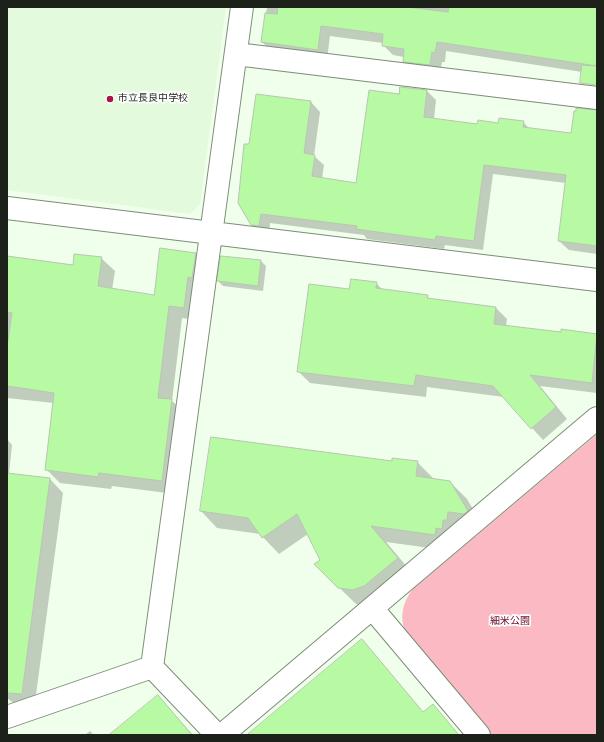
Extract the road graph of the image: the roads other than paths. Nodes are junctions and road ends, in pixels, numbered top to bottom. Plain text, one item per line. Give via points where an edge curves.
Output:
1 (242, 7) edge
2 (236, 54) junction
3 (597, 98) edge
4 (7, 208) edge
5 (212, 234) junction
6 (597, 280) edge
7 (597, 418) edge
8 (372, 608) junction
9 (152, 667) junction
10 (7, 717) edge
11 (217, 735) edge
12 (222, 735) edge
13 (478, 735) edge

1 - 2 street
2 - 3 street
2 - 5 street
4 - 5 street
5 - 6 street
5 - 9 street
7 - 8 street
8 - 12 street
8 - 13 street
9 - 10 street
9 - 11 street

